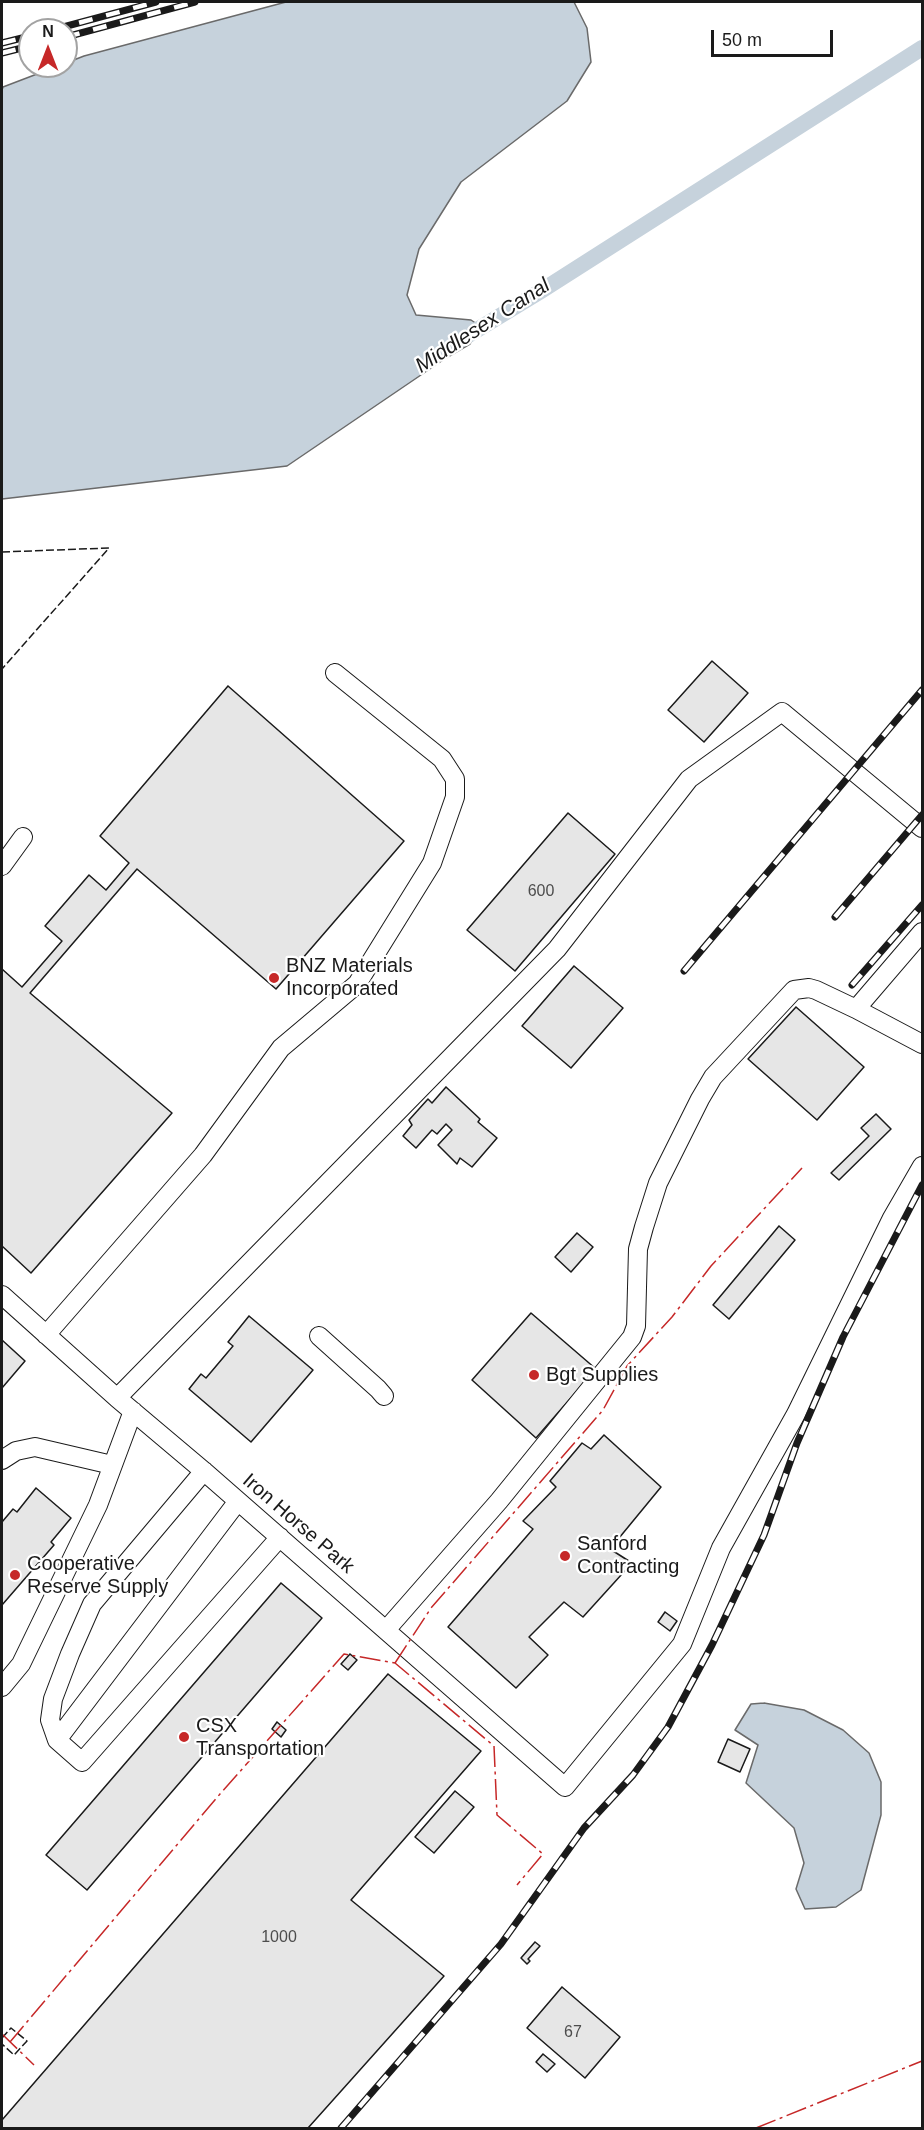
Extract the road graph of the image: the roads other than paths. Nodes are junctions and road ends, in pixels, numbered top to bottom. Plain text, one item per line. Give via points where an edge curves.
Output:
1 (335, 673) dead end
2 (922, 828) edge
3 (23, 837) dead end
4 (2, 866) edge
5 (922, 932) edge
6 (856, 1009) junction
7 (922, 1044) edge
8 (922, 1166) edge
9 (2, 1295) edge
10 (46, 1335) junction
11 (319, 1336) dead end
12 (384, 1396) dead end
13 (117, 1398) junction
14 (133, 1411) junction
15 (2, 1460) edge
16 (112, 1465) junction
17 (204, 1471) junction
18 (238, 1501) junction
19 (280, 1537) junction
20 (386, 1630) junction
21 (2, 1687) edge
22 (57, 1740) junction

1 - 10 street via 442,759 455,779 455,797 432,863 357,984 281,1048 202,1155
2 - 13 street via 782,712 689,779 557,949
3 - 4 street
5 - 6 street
6 - 7 street
6 - 20 street via 816,990 794,990 713,1077 658,1184 644,1227 638,1249 638,1314 632,1337 499,1502
8 - 20 street, Iron Horse Park via 892,1218 796,1414 721,1548 682,1644 566,1787
9 - 10 street, Iron Horse Park
10 - 13 street, Iron Horse Park
11 - 12 street
13 - 14 street, Iron Horse Park
14 - 16 street
14 - 17 street, Iron Horse Park
15 - 16 street via 16,1451 34,1447
16 - 21 street via 98,1505 21,1664
17 - 18 street, Iron Horse Park
17 - 22 street via 92,1604 53,1699 50,1720
18 - 19 street, Iron Horse Park
18 - 22 street
19 - 20 street, Iron Horse Park
19 - 22 street via 82,1762

